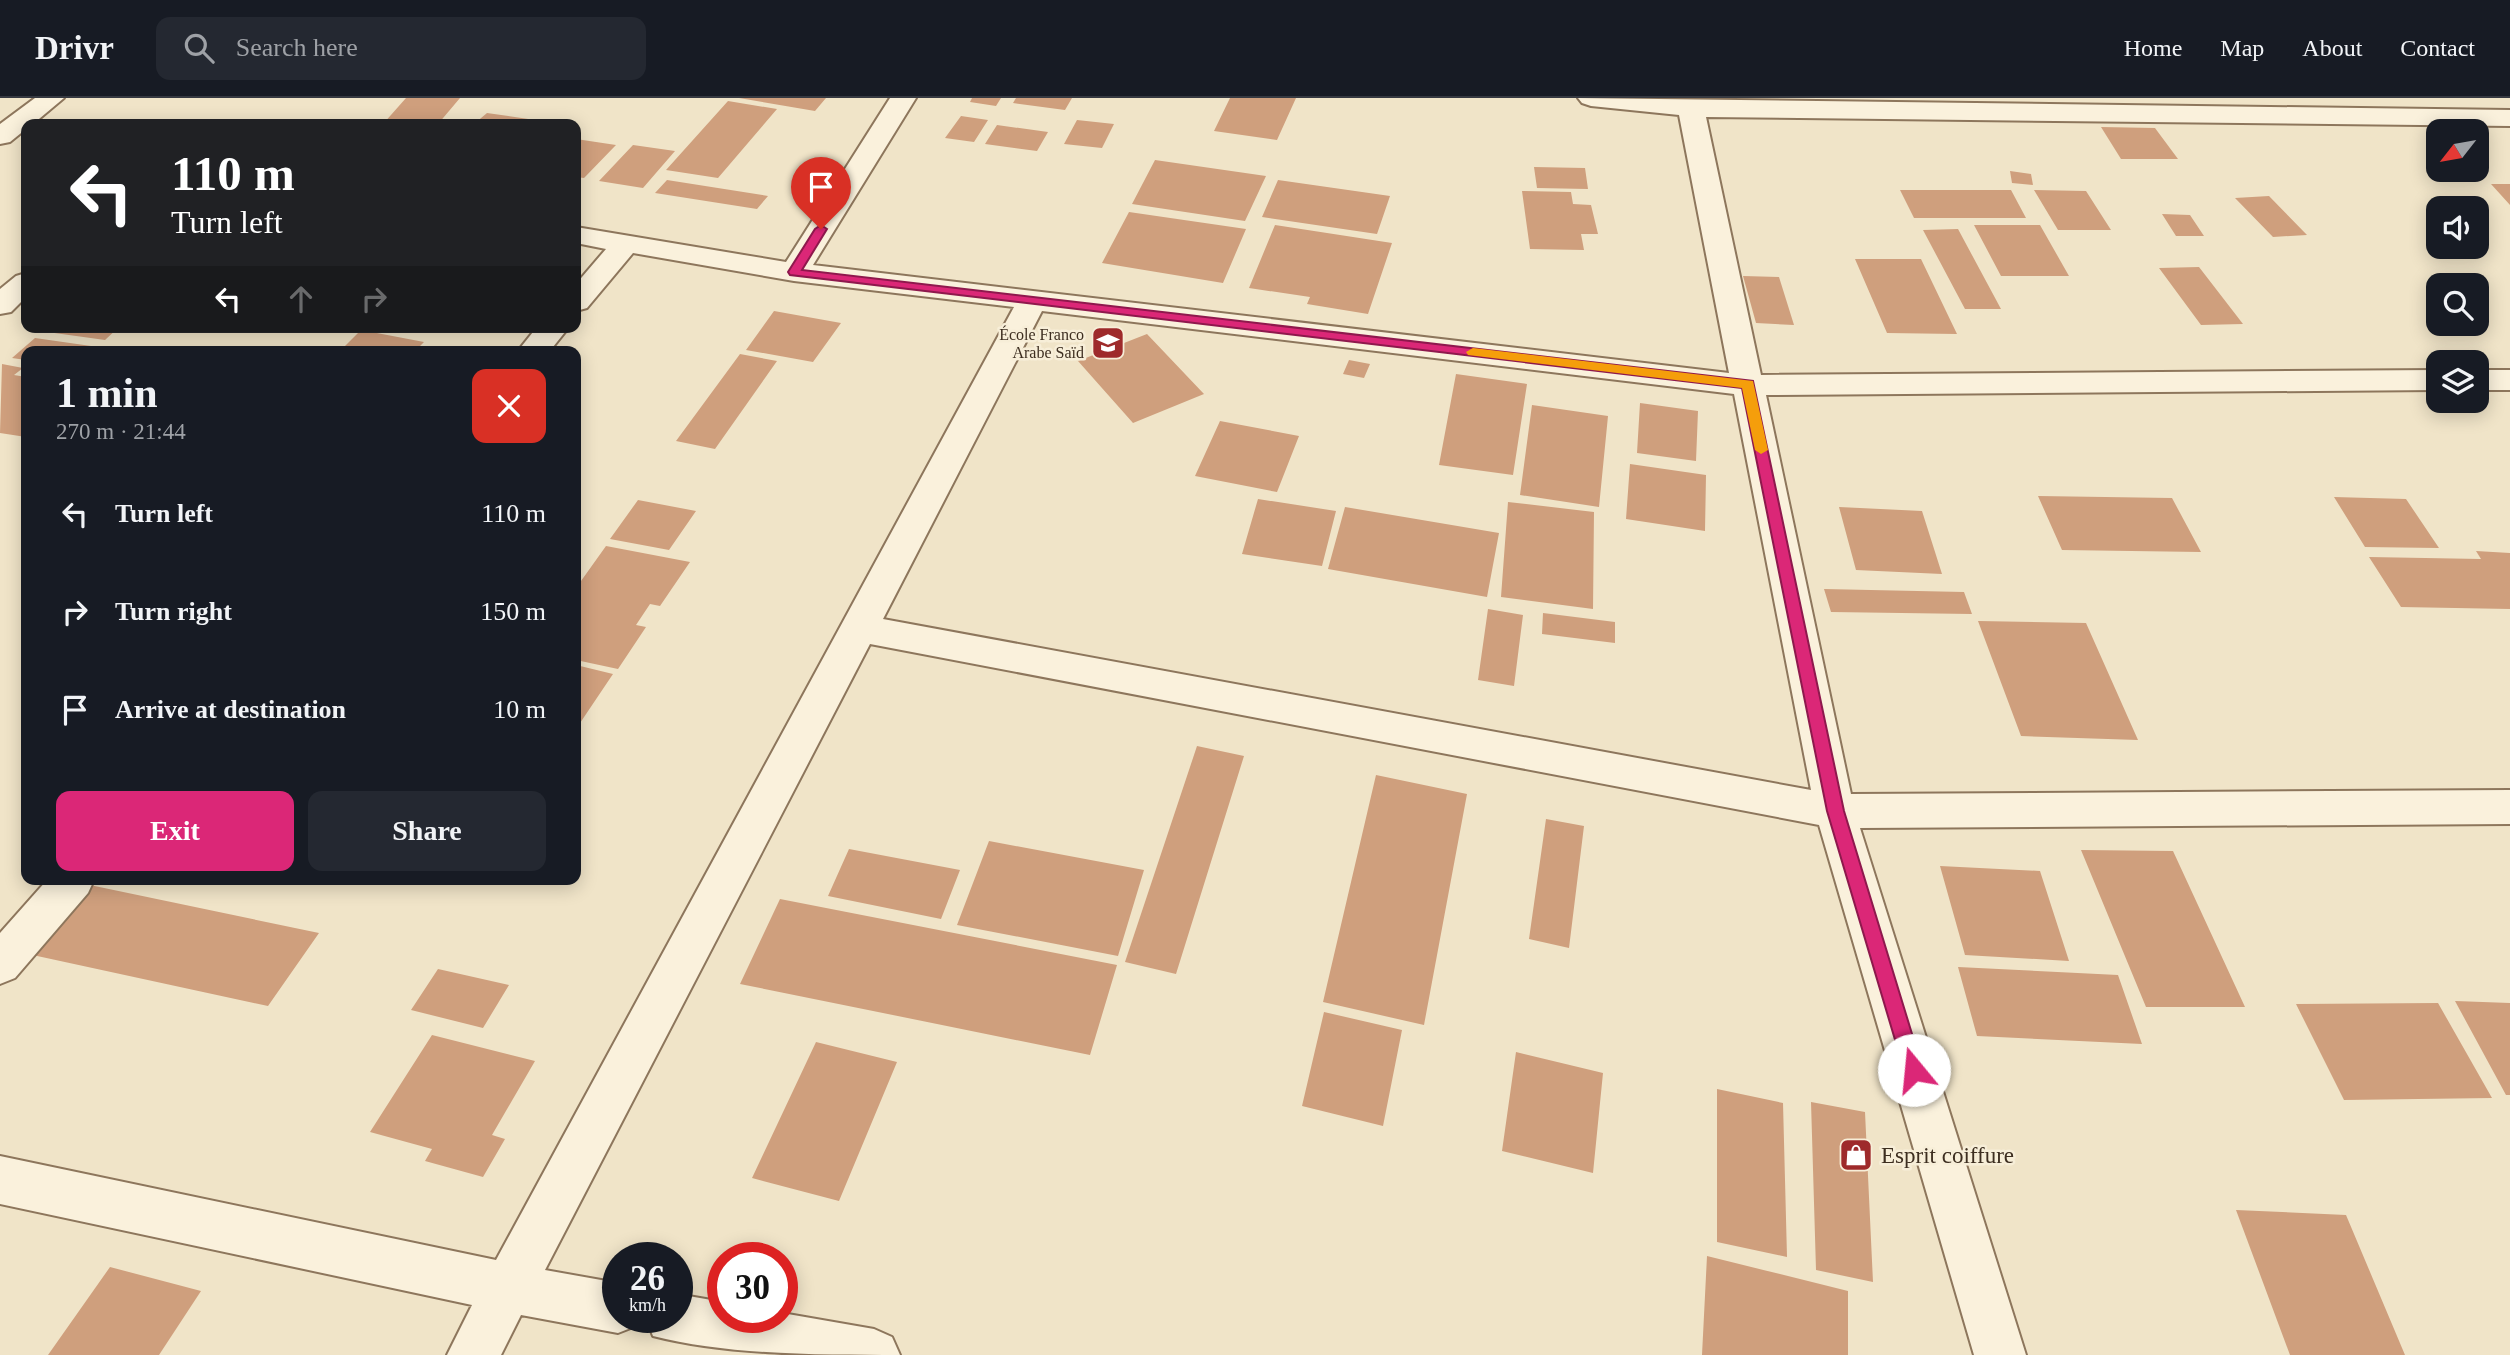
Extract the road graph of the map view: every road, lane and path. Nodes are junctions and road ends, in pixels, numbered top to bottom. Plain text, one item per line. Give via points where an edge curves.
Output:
1 (51, 98) edge
2 (903, 98) edge
3 (1591, 98) edge
4 (1693, 102) edge
5 (2510, 117) edge
6 (23, 119) edge
7 (21, 120) edge
8 (0, 136) edge
9 (21, 139) edge
10 (581, 236) edge
11 (626, 243) junction
12 (794, 272) junction
13 (21, 286) edge
14 (581, 296) edge
15 (1033, 300) junction
16 (0, 305) edge
17 (2426, 380) edge
18 (2489, 380) edge
19 (2510, 380) edge
20 (1748, 384) junction
21 (859, 628) junction
22 (2510, 807) edge
23 (1835, 811) junction
24 (69, 885) edge
25 (0, 964) edge
26 (0, 1181) edge
27 (508, 1288) junction
28 (602, 1305) edge
29 (693, 1322) edge
30 (473, 1355) edge
31 (874, 1355) edge
32 (2000, 1355) edge

1 - 6 street
2 - 12 street
3 - 4 street
4 - 5 street
4 - 20 street
7 - 8 street
8 - 9 street
10 - 11 street
11 - 12 street
11 - 14 street
12 - 15 street
13 - 16 street
15 - 20 street
15 - 21 street
17 - 20 street
18 - 19 street
20 - 23 street
21 - 23 street
21 - 27 street
22 - 23 street
23 - 32 street
24 - 25 street
26 - 27 street
27 - 28 street
27 - 30 street
29 - 31 street

